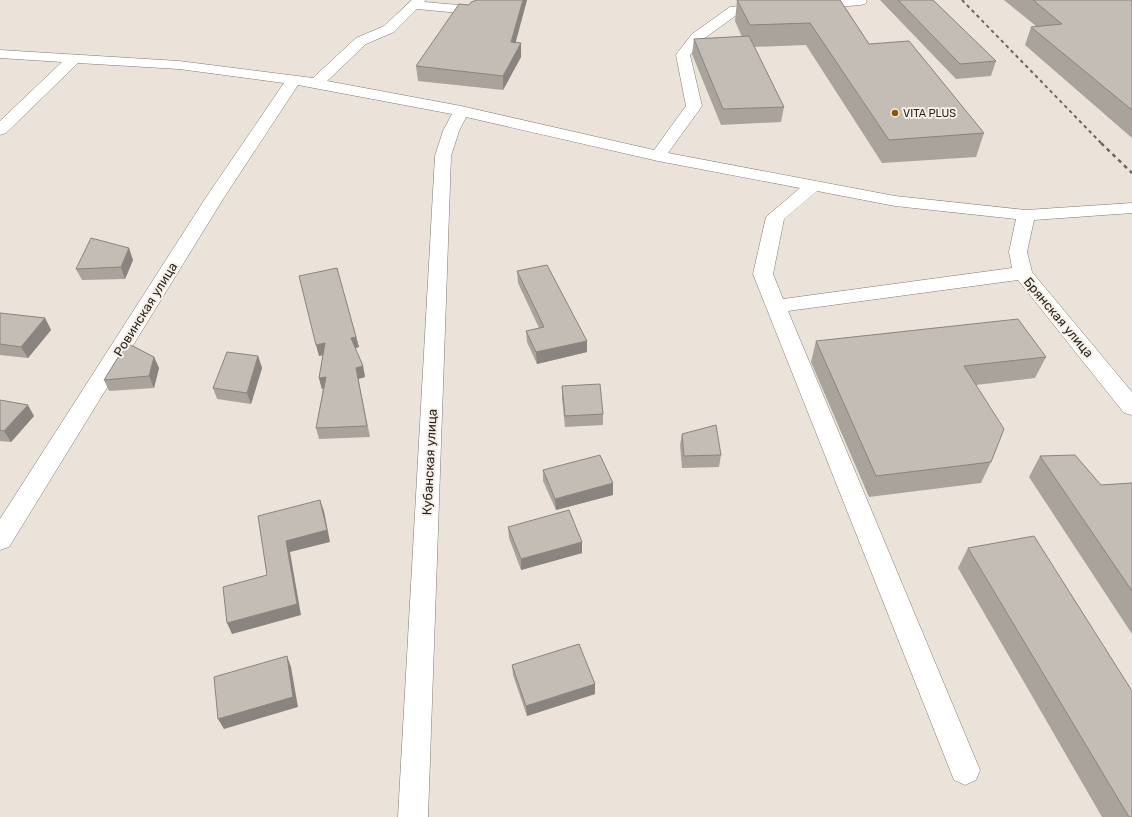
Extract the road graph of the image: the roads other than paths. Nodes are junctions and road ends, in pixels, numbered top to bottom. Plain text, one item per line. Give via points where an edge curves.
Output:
1 (860, 1) dead end
2 (416, 2) edge
3 (798, 6) edge
4 (782, 7) edge
5 (471, 10) edge
6 (0, 54) edge
7 (76, 58) junction
8 (293, 81) junction
9 (316, 83) junction
10 (461, 111) junction
11 (0, 130) edge
12 (658, 156) junction
13 (813, 186) junction
14 (1132, 208) edge
15 (1026, 215) junction
16 (1023, 273) junction
17 (776, 306) junction
18 (1132, 407) edge
19 (0, 540) edge
20 (965, 770) dead end
21 (413, 817) edge

1 - 3 street
2 - 5 street
2 - 9 street via 389,29 361,41
4 - 12 street via 735,10 697,37 683,55 694,106
6 - 7 street
7 - 8 street via 179,65
7 - 11 street
8 - 9 street
8 - 19 street, Ровинская улица via 214,199
9 - 10 street
10 - 12 street
10 - 21 street, Кубанская улица via 443,156
12 - 13 street
13 - 15 street via 895,201
13 - 17 street via 775,217 763,274
14 - 15 street
15 - 16 street, Брянская улица via 1018,252
16 - 17 street
16 - 18 street, Брянская улица
17 - 20 street

